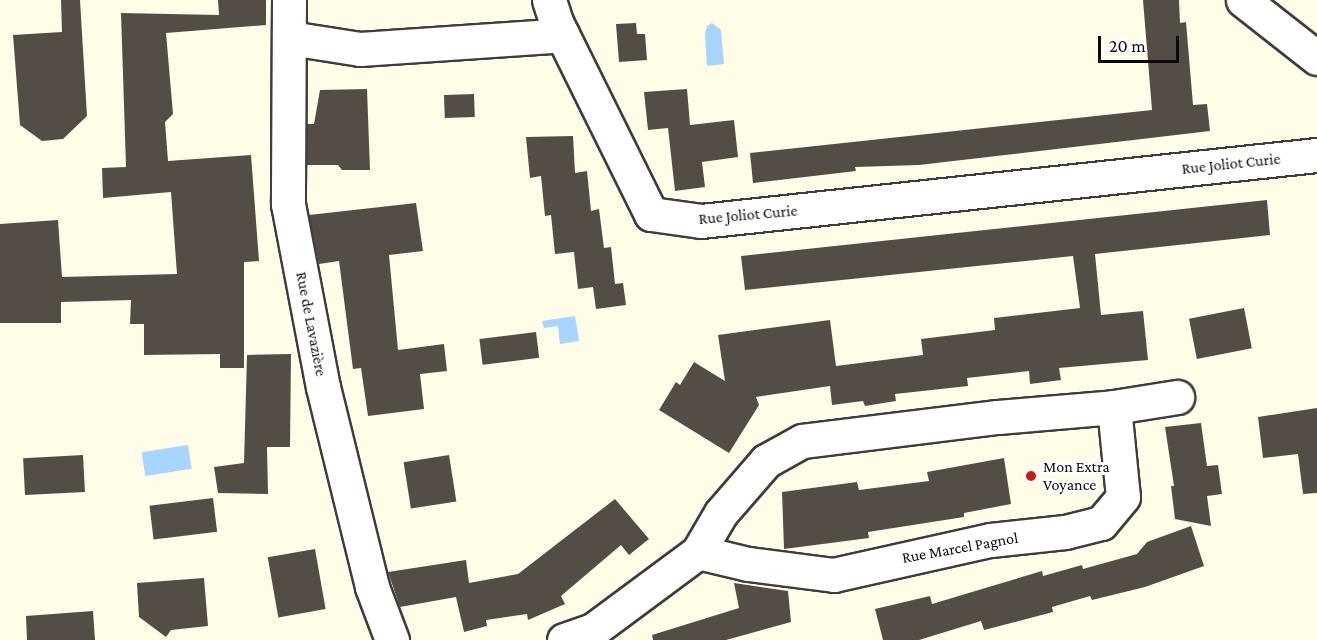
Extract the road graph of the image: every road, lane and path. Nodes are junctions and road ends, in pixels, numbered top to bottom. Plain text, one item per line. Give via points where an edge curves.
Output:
1 (289, 0) edge
2 (549, 0) edge
3 (1243, 0) edge
4 (563, 35) junction
5 (290, 38) junction
6 (1317, 58) edge
7 (1317, 155) edge
8 (1177, 398) dead end
9 (1114, 407) junction
10 (698, 552) junction
11 (392, 640) edge
12 (564, 640) edge

1 - 5 street, Rue de Lavazière
2 - 4 street
3 - 6 street
4 - 5 street via 360,49
4 - 7 street, Rue Joliot Curie via 651,214 701,221
5 - 11 street, Rue de Lavazière via 288,204 323,387 372,587
8 - 9 street
9 - 10 street via 802,441 766,461 721,513
9 - 10 street, Rue Marcel Pagnol via 1124,497 1101,523 1065,532 978,542 834,575 748,564
10 - 12 street via 593,630

